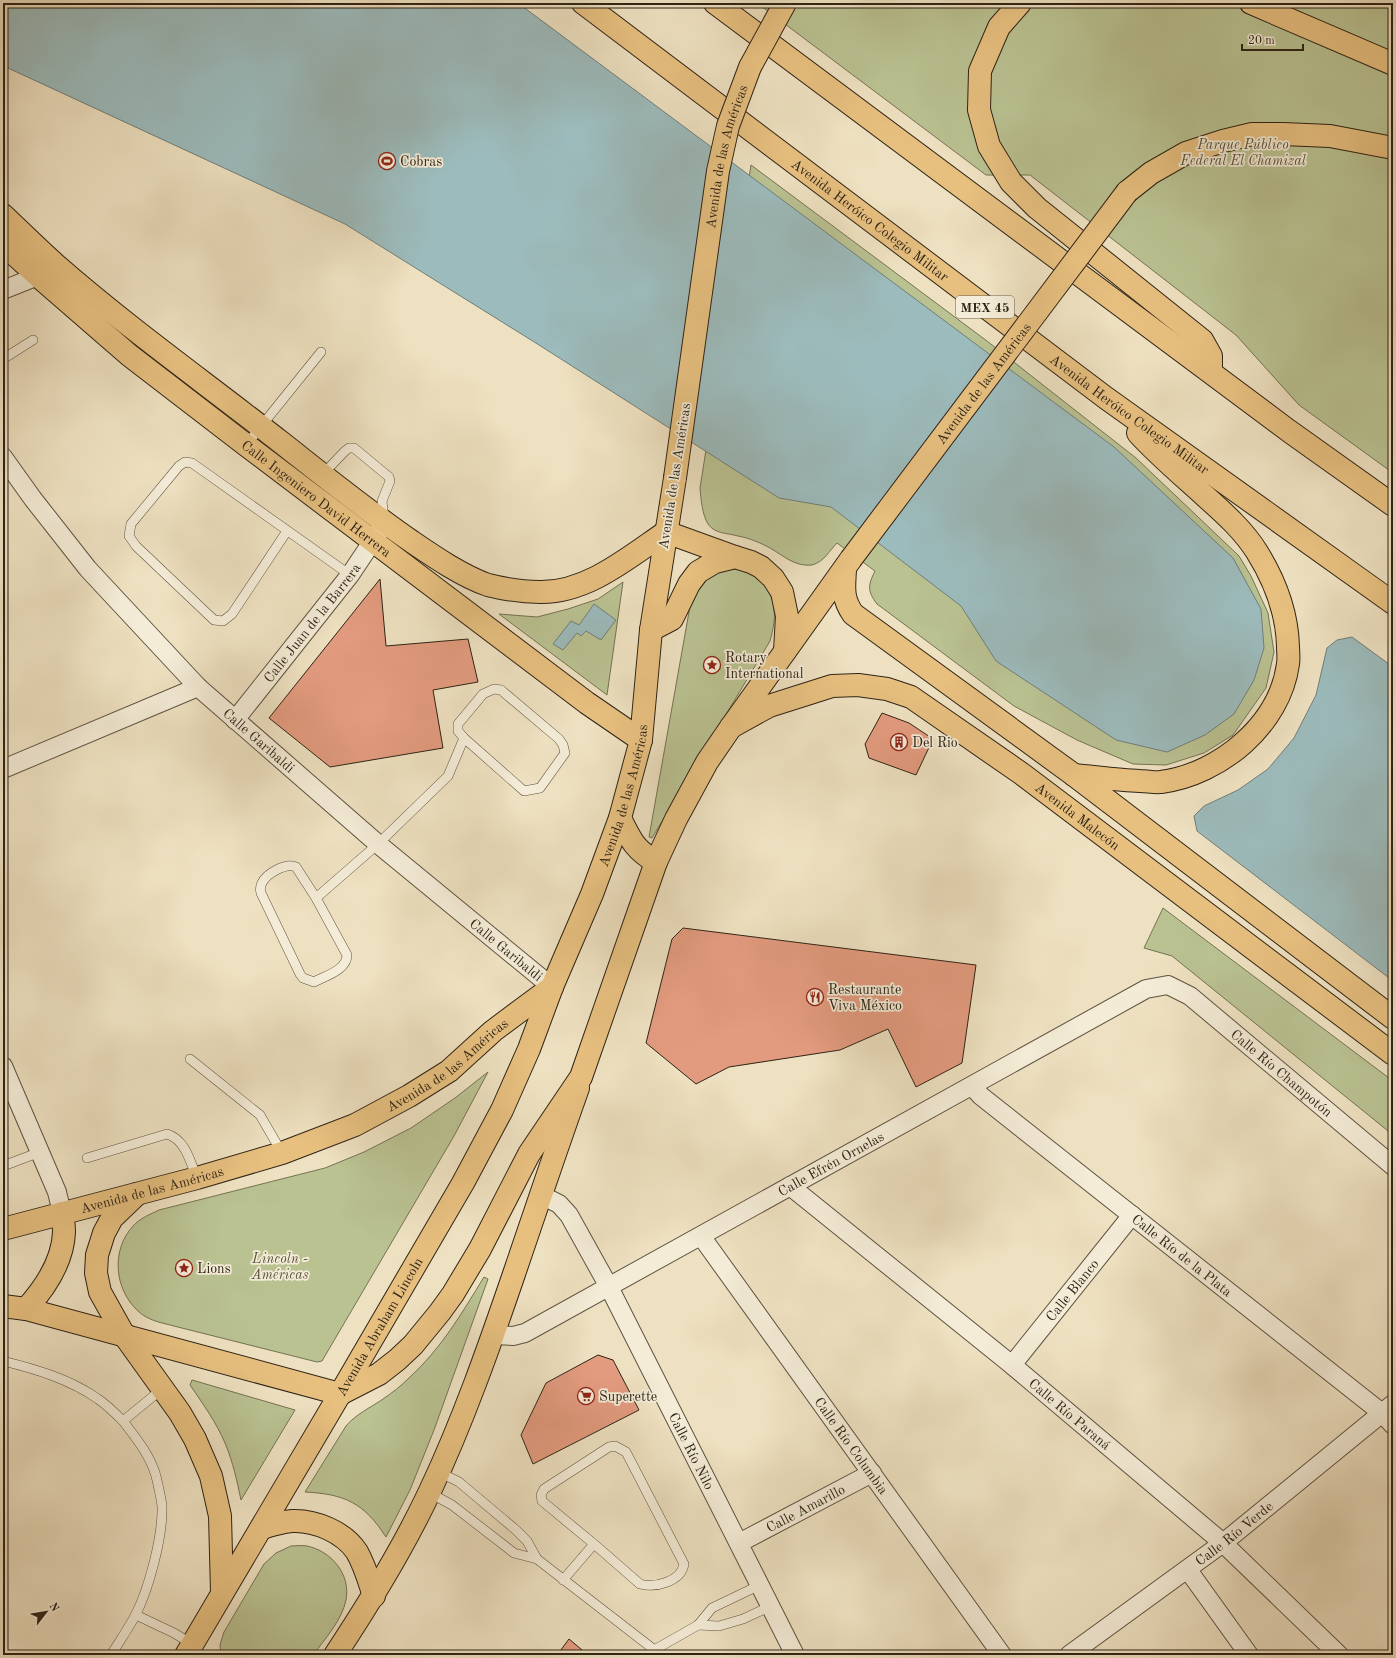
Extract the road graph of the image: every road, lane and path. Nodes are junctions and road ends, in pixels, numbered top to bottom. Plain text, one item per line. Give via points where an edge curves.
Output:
1 (583, 3) edge
2 (716, 3) edge
3 (785, 3) edge
4 (1020, 3) edge
5 (1251, 3) edge
6 (1393, 64) edge
7 (1393, 148) edge
8 (3, 215) edge
9 (3, 244) edge
10 (56, 265) junction
11 (38, 276) junction
12 (3, 290) edge
13 (33, 340) dead end
14 (321, 352) dead end
15 (3, 359) edge
16 (1211, 371) junction
17 (1106, 398) junction
18 (262, 427) junction
19 (246, 446) junction
20 (3, 457) edge
21 (322, 475) junction
22 (1393, 505) edge
23 (384, 522) junction
24 (287, 531) junction
25 (666, 532) junction
26 (373, 542) junction
27 (735, 557) junction
28 (435, 558) junction
29 (848, 565) junction
30 (350, 575) junction
31 (422, 578) junction
32 (1393, 603) edge
33 (651, 630) junction
34 (785, 651) junction
35 (198, 687) junction
36 (235, 720) junction
37 (731, 727) junction
38 (464, 738) junction
39 (641, 740) junction
40 (3, 769) edge
41 (1074, 775) junction
42 (620, 818) junction
43 (378, 844) junction
44 (656, 862) junction
45 (316, 898) junction
46 (1168, 985) joint
47 (552, 987) junction
48 (1393, 1018) edge
49 (1393, 1054) edge
50 (190, 1059) dead end
51 (3, 1066) edge
52 (581, 1077) junction
53 (972, 1086) junction
54 (8, 1094) edge
55 (40, 1152) junction
56 (282, 1152) junction
57 (87, 1158) dead end
58 (3, 1166) edge
59 (1393, 1166) edge
60 (196, 1178) junction
61 (790, 1186) junction
62 (139, 1192) junction
63 (541, 1195) junction
64 (62, 1213) junction
65 (1132, 1215) junction
66 (3, 1229) edge
67 (701, 1236) junction
68 (609, 1287) junction
69 (3, 1306) edge
70 (26, 1309) junction
71 (124, 1335) junction
72 (493, 1335) junction
73 (3, 1361) edge
74 (1012, 1365) junction
75 (162, 1389) junction
76 (340, 1394) junction
77 (1389, 1414) edge
78 (124, 1421) junction
79 (439, 1472) junction
80 (872, 1473) junction
81 (430, 1493) junction
82 (262, 1528) junction
83 (739, 1543) junction
84 (1223, 1543) junction
85 (594, 1544) junction
86 (537, 1559) junction
87 (1188, 1570) junction
88 (563, 1580) junction
89 (760, 1585) junction
90 (222, 1592) junction
91 (374, 1596) junction
92 (770, 1606) junction
93 (136, 1615) junction
94 (698, 1625) junction
95 (191, 1651) edge
96 (658, 1652) edge
97 (112, 1655) edge
98 (335, 1655) edge
99 (795, 1655) edge
100 (1002, 1655) edge
101 (1069, 1655) edge
102 (1249, 1655) edge
103 (1339, 1655) edge

1 - 17 main road, Avenida Heróico Colegio Militar / MEX 45
2 - 16 main road
3 - 25 main road, Avenida de las Américas, bridge via 750,67 728,126 718,171
4 - 16 main road via 999,27 980,71 979,110 989,146 1011,182 1037,208 1202,340 1211,356
5 - 6 main road
7 - 29 main road, Avenida de las Américas, bridge via 1330,136 1252,134 1223,140 1186,153 1127,192
8 - 10 main road, Calle Ingeniero David Herrera
9 - 11 main road, Calle Ingeniero David Herrera
10 - 11 street
10 - 18 main road, Calle Ingeniero David Herrera via 155,346
11 - 12 street
11 - 19 main road, Calle Ingeniero David Herrera via 129,355
13 - 15 lane
14 - 18 lane
16 - 22 main road via 1289,431
17 - 32 main road, Avenida Heróico Colegio Militar / MEX 45
17 - 41 main road via 1156,452 1237,526 1257,552 1282,602 1288,630 1288,663 1282,688 1261,724 1242,745 1217,763 1190,775 1161,782
18 - 19 lane
18 - 21 main road, Calle Ingeniero David Herrera
19 - 26 main road, Calle Ingeniero David Herrera
20 - 35 street, Calle Garibaldi via 88,569
21 - 23 main road, Calle Ingeniero David Herrera
21 - 23 lane via 345,451 354,448 389,476 390,481 382,501
23 - 26 street, Calle Juan de la Barrera
23 - 28 main road, Calle Ingeniero David Herrera
24 - 24 lane via 192,463 185,462 131,524 129,536 136,546 214,620 223,621 232,614
24 - 30 lane
25 - 27 main road
25 - 28 main road, Calle Ingeniero David Herrera via 614,567 588,581 562,590 540,592 488,584
25 - 33 main road, Avenida de las Américas
26 - 30 street, Calle Juan de la Barrera
26 - 31 main road, Calle Ingeniero David Herrera
27 - 33 main road via 715,562 698,572 689,584 672,619
27 - 34 main road via 761,567 773,578 782,592 787,616
28 - 31 main road
29 - 34 main road, Avenida de las Américas
29 - 41 main road via 844,594 853,614
30 - 36 street, Calle Juan de la Barrera
31 - 39 main road, Calle Ingeniero David Herrera
33 - 39 main road, Avenida de las Américas
34 - 37 main road, Avenida de las Américas
35 - 36 street, Calle Garibaldi
35 - 40 street
36 - 43 street, Calle Garibaldi
37 - 44 main road, Avenida de las Américas via 696,781
37 - 49 main road, Avenida Malecón via 769,706 832,686 887,689 911,697 1022,774
38 - 38 lane via 458,731 458,724 482,694 501,690 559,739 565,753 540,788 524,791
38 - 43 lane via 448,776
39 - 42 main road, Avenida de las Américas
41 - 48 main road
42 - 44 main road via 642,854
42 - 47 main road, Avenida de las Américas via 592,894
43 - 45 lane
43 - 47 street, Calle Garibaldi
44 - 52 main road, Avenida de las Américas
45 - 45 lane via 293,865 283,866 265,878 260,887 300,974 314,982 342,967 347,960 347,955
46 - 53 street, Calle Efrén Ornelas via 1146,989
46 - 59 street, Calle Río Champotón via 1190,996
47 - 56 main road, Avenida de las Américas via 493,1031 449,1071 409,1096 355,1125
47 - 76 main road, Avenida Abraham Lincoln via 529,1049 502,1110 463,1183
50 - 56 lane via 260,1116
51 - 54 street
52 - 63 main road
52 - 76 main road via 530,1154 480,1249 440,1312 414,1345 397,1360 379,1374
53 - 61 street, Calle Efrén Ornelas
53 - 65 street, Calle Río de la Plata via 981,1096
54 - 55 street
55 - 58 lane
55 - 64 street via 57,1192
56 - 60 main road, Avenida de las Américas
57 - 60 lane via 167,1134 176,1137 182,1143
60 - 62 main road, Avenida de las Américas
61 - 67 street, Calle Efrén Ornelas
61 - 74 street, Calle Río Paraná
62 - 64 main road, Avenida de las Américas
62 - 71 main road via 112,1218 97,1255 96,1273 100,1292
63 - 68 street, Calle Río Nilo via 559,1204 569,1215
63 - 72 main road
64 - 66 main road, Avenida de las Américas
64 - 70 main road via 64,1233 58,1258 40,1292
65 - 74 street, Calle Blanco
65 - 77 street, Calle Río de la Plata
67 - 68 street, Calle Efrén Ornelas
67 - 80 street, Calle Río Columbia
68 - 72 street, Calle Efrén Ornelas via 525,1333 513,1336
68 - 83 street, Calle Río Nilo
69 - 70 main road
70 - 71 main road
71 - 75 main road
71 - 76 main road
72 - 79 main road
73 - 78 lane via 37,1369 69,1383 97,1398
74 - 84 street, Calle Río Paraná
75 - 78 lane
75 - 90 main road via 192,1433 211,1476 220,1516
76 - 82 main road, Avenida Abraham Lincoln
77 - 84 street, Calle Río Verde
78 - 93 lane via 149,1459 156,1476 162,1506 159,1542
79 - 81 main road
79 - 86 lane via 459,1482 516,1530 527,1541
80 - 83 street, Calle Amarillo
80 - 100 street, Calle Río Columbia
81 - 86 lane via 452,1505 514,1554
81 - 91 main road
82 - 90 main road, Avenida Abraham Lincoln
82 - 91 main road via 292,1521 313,1523 336,1532 356,1551 365,1568
83 - 89 street, Calle Río Nilo
84 - 87 street, Calle Río Verde
84 - 103 street, Calle Río Paraná
85 - 85 lane via 542,1500 541,1495 544,1489 609,1447 615,1446 626,1452 684,1564 683,1569 678,1576 659,1585 647,1586 640,1584
85 - 88 lane
86 - 88 lane
87 - 101 street, Calle Río Verde
87 - 102 street
88 - 96 lane
89 - 92 street, Calle Río Nilo
89 - 94 lane via 712,1608
90 - 95 main road, Avenida Abraham Lincoln
91 - 98 main road
92 - 94 lane via 743,1619 719,1626
92 - 99 street, Calle Río Nilo
93 - 95 lane via 174,1633
93 - 97 lane
94 - 96 lane

